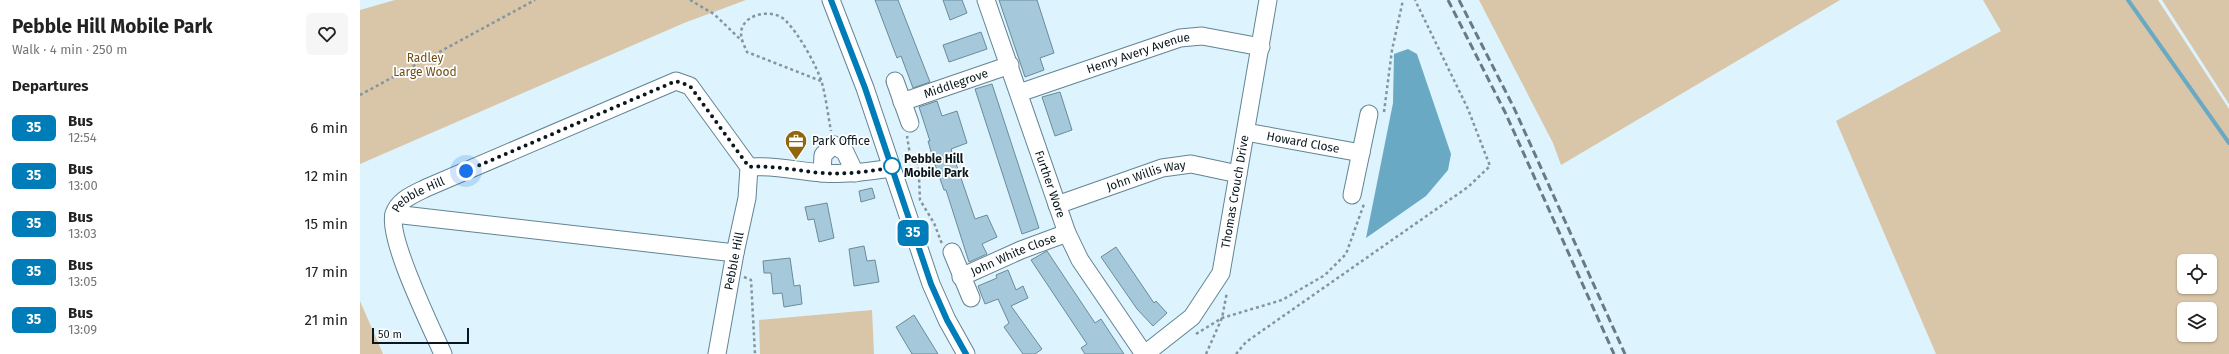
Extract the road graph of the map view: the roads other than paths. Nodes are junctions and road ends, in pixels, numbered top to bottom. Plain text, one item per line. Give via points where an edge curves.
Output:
1 (831, 0) edge
2 (986, 0) edge
3 (1268, 0) edge
4 (1261, 47) junction
5 (1010, 66) junction
6 (895, 81) dead end
7 (1019, 93) junction
8 (902, 102) junction
9 (1368, 114) dead end
10 (910, 123) road end
11 (1246, 132) junction
12 (1361, 153) junction
13 (897, 163) junction
14 (749, 167) junction
15 (822, 173) junction
16 (855, 174) junction
17 (1238, 174) junction
18 (1352, 195) dead end
19 (1057, 205) junction
20 (394, 214) junction
21 (1066, 233) junction
22 (952, 252) road end
23 (734, 253) junction
24 (961, 277) junction
25 (971, 298) dead end
26 (443, 354) edge
27 (717, 354) edge
28 (966, 354) edge
29 (1144, 354) edge

1 - 13 street
2 - 5 street, Further Wore
3 - 4 street, Thomas Crouch Drive
4 - 7 street, Henry Avery Avenue via 1202,36 1180,38
4 - 11 street, Thomas Crouch Drive
5 - 7 street, Further Wore
5 - 8 street, Middlegrove
6 - 8 street
7 - 19 street, Further Wore
8 - 10 street
9 - 12 street
11 - 12 street, Howard Close
11 - 17 street, Thomas Crouch Drive
12 - 18 street
13 - 16 street
13 - 28 street via 931,284
14 - 15 street via 766,165
14 - 20 street, Pebble Hill via 690,86 676,81 426,188 397,206
14 - 23 street, Pebble Hill via 747,198
15 - 16 street
15 - 16 street via 822,155 834,145 845,152
17 - 19 street, John Willis Way via 1191,164 1162,168
17 - 29 street, Thomas Crouch Drive via 1221,273 1192,318
19 - 21 street, Further Wore
20 - 23 street
20 - 26 street, Pebble Hill via 393,228 397,245
21 - 24 street, John White Close
21 - 29 street, Further Wore via 1080,260
22 - 24 street, John White Close
23 - 27 street, Pebble Hill
24 - 25 street, John White Close

